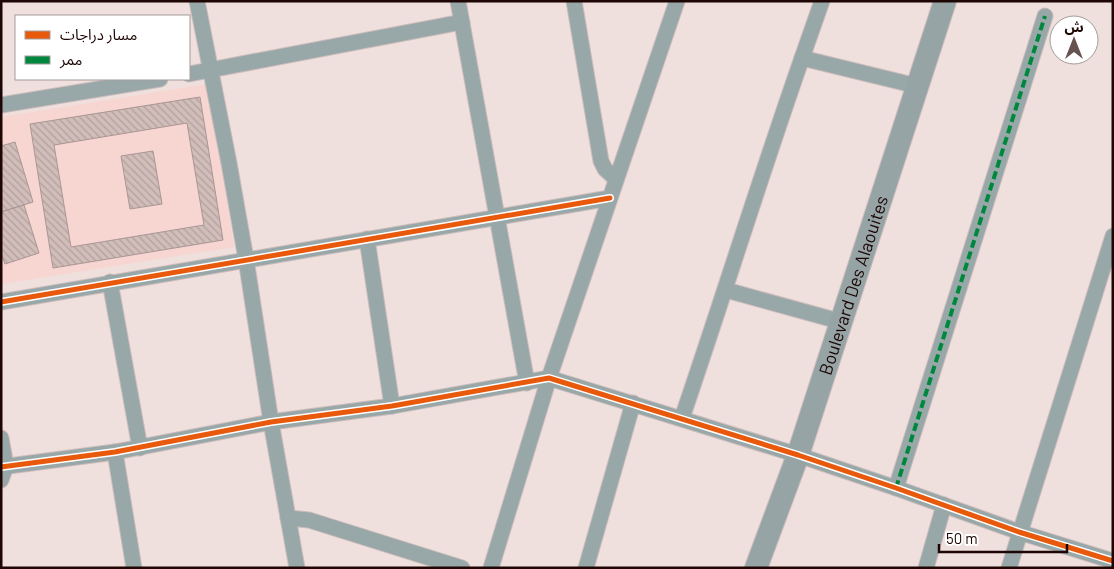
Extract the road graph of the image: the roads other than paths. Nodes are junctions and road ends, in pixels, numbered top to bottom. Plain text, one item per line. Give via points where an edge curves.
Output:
1 (197, 1) edge
2 (458, 1) edge
3 (574, 1) edge
4 (676, 1) edge
5 (822, 1) edge
6 (945, 1) edge
7 (1045, 16) dead end
8 (462, 22) junction
9 (802, 58) junction
10 (210, 70) junction
11 (190, 74) edge
12 (154, 80) edge
13 (917, 86) junction
14 (1, 105) edge
15 (616, 179) junction
16 (610, 198) junction
17 (497, 217) junction
18 (1113, 236) edge
19 (367, 239) junction
20 (246, 259) junction
21 (110, 282) junction
22 (726, 290) junction
23 (1, 302) edge
24 (842, 322) junction
25 (549, 378) junction
26 (527, 382) junction
27 (633, 404) junction
28 (392, 406) junction
29 (682, 418) junction
30 (271, 422) junction
31 (1, 438) edge
32 (140, 448) junction
33 (115, 452) junction
34 (798, 455) junction
35 (3, 471) edge
36 (896, 488) junction
37 (944, 505) junction
38 (288, 518) junction
39 (1019, 532) junction
40 (1113, 561) edge
41 (134, 568) edge
42 (297, 568) edge
43 (462, 568) edge
44 (491, 568) edge
45 (586, 568) edge
46 (756, 568) edge
47 (926, 568) edge
48 (1009, 568) edge

1 - 10 street
2 - 8 street
3 - 15 street via 601,160
4 - 15 street
5 - 9 street
6 - 13 main road, Boulevard Des Alaouites
7 - 36 street
8 - 10 street
8 - 17 street
9 - 13 street
9 - 22 street
10 - 11 street
10 - 20 street
12 - 14 street
13 - 24 main road, Boulevard Des Alaouites
15 - 16 street
16 - 17 street
16 - 25 street
17 - 19 street
17 - 26 street
18 - 39 street
19 - 20 street
19 - 28 street
20 - 21 street
20 - 30 street
21 - 23 street
21 - 32 street
22 - 24 street
22 - 29 street
24 - 34 main road, Boulevard Des Alaouites
25 - 26 street
25 - 27 street
25 - 44 street
26 - 28 street
27 - 29 street
27 - 45 street
28 - 30 street
29 - 34 street
30 - 32 street
30 - 38 street
31 - 35 street
32 - 33 street
33 - 35 street
33 - 41 street
34 - 36 street
34 - 46 main road, Boulevard Des Alaouites
36 - 37 street
37 - 39 street
37 - 47 street
38 - 42 street
38 - 43 street via 309,520
39 - 40 street
39 - 48 street

